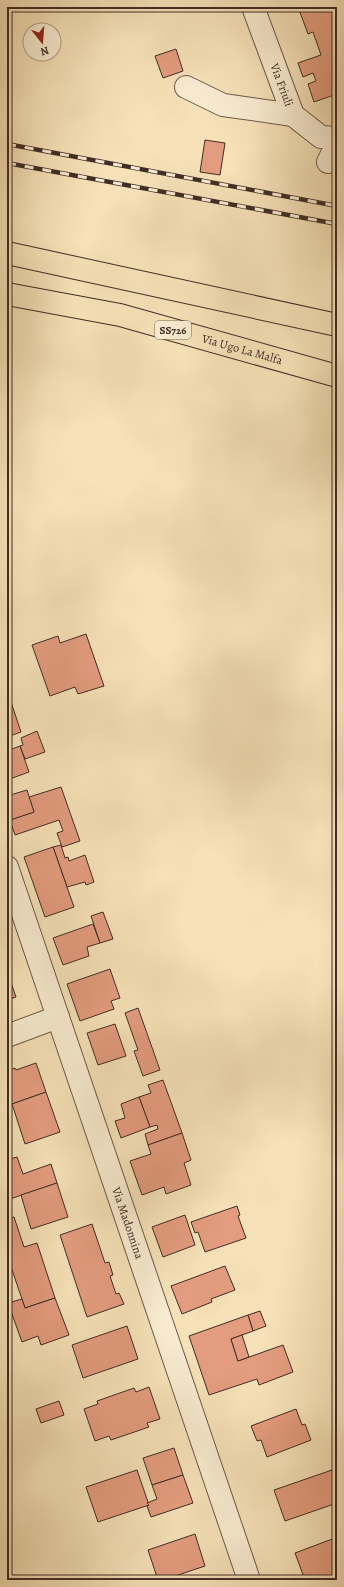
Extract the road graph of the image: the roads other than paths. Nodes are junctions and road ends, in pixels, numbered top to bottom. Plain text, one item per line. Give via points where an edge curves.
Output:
1 (253, 7) edge
2 (186, 87) dead end
3 (293, 114) junction
4 (337, 138) edge
5 (7, 253) edge
6 (7, 294) edge
7 (337, 325) edge
8 (337, 376) edge
9 (7, 867) edge
10 (58, 1017) junction
11 (7, 1036) edge
12 (249, 1580) edge

1 - 3 street, Via Friuli
2 - 3 street via 223,105
3 - 4 street, Via Friuli via 321,137
5 - 7 highway
6 - 8 highway, Via Ugo La Malfa / SS726 via 120,315
9 - 10 street, Via Madonnina
10 - 11 street
10 - 12 street, Via Madonnina

